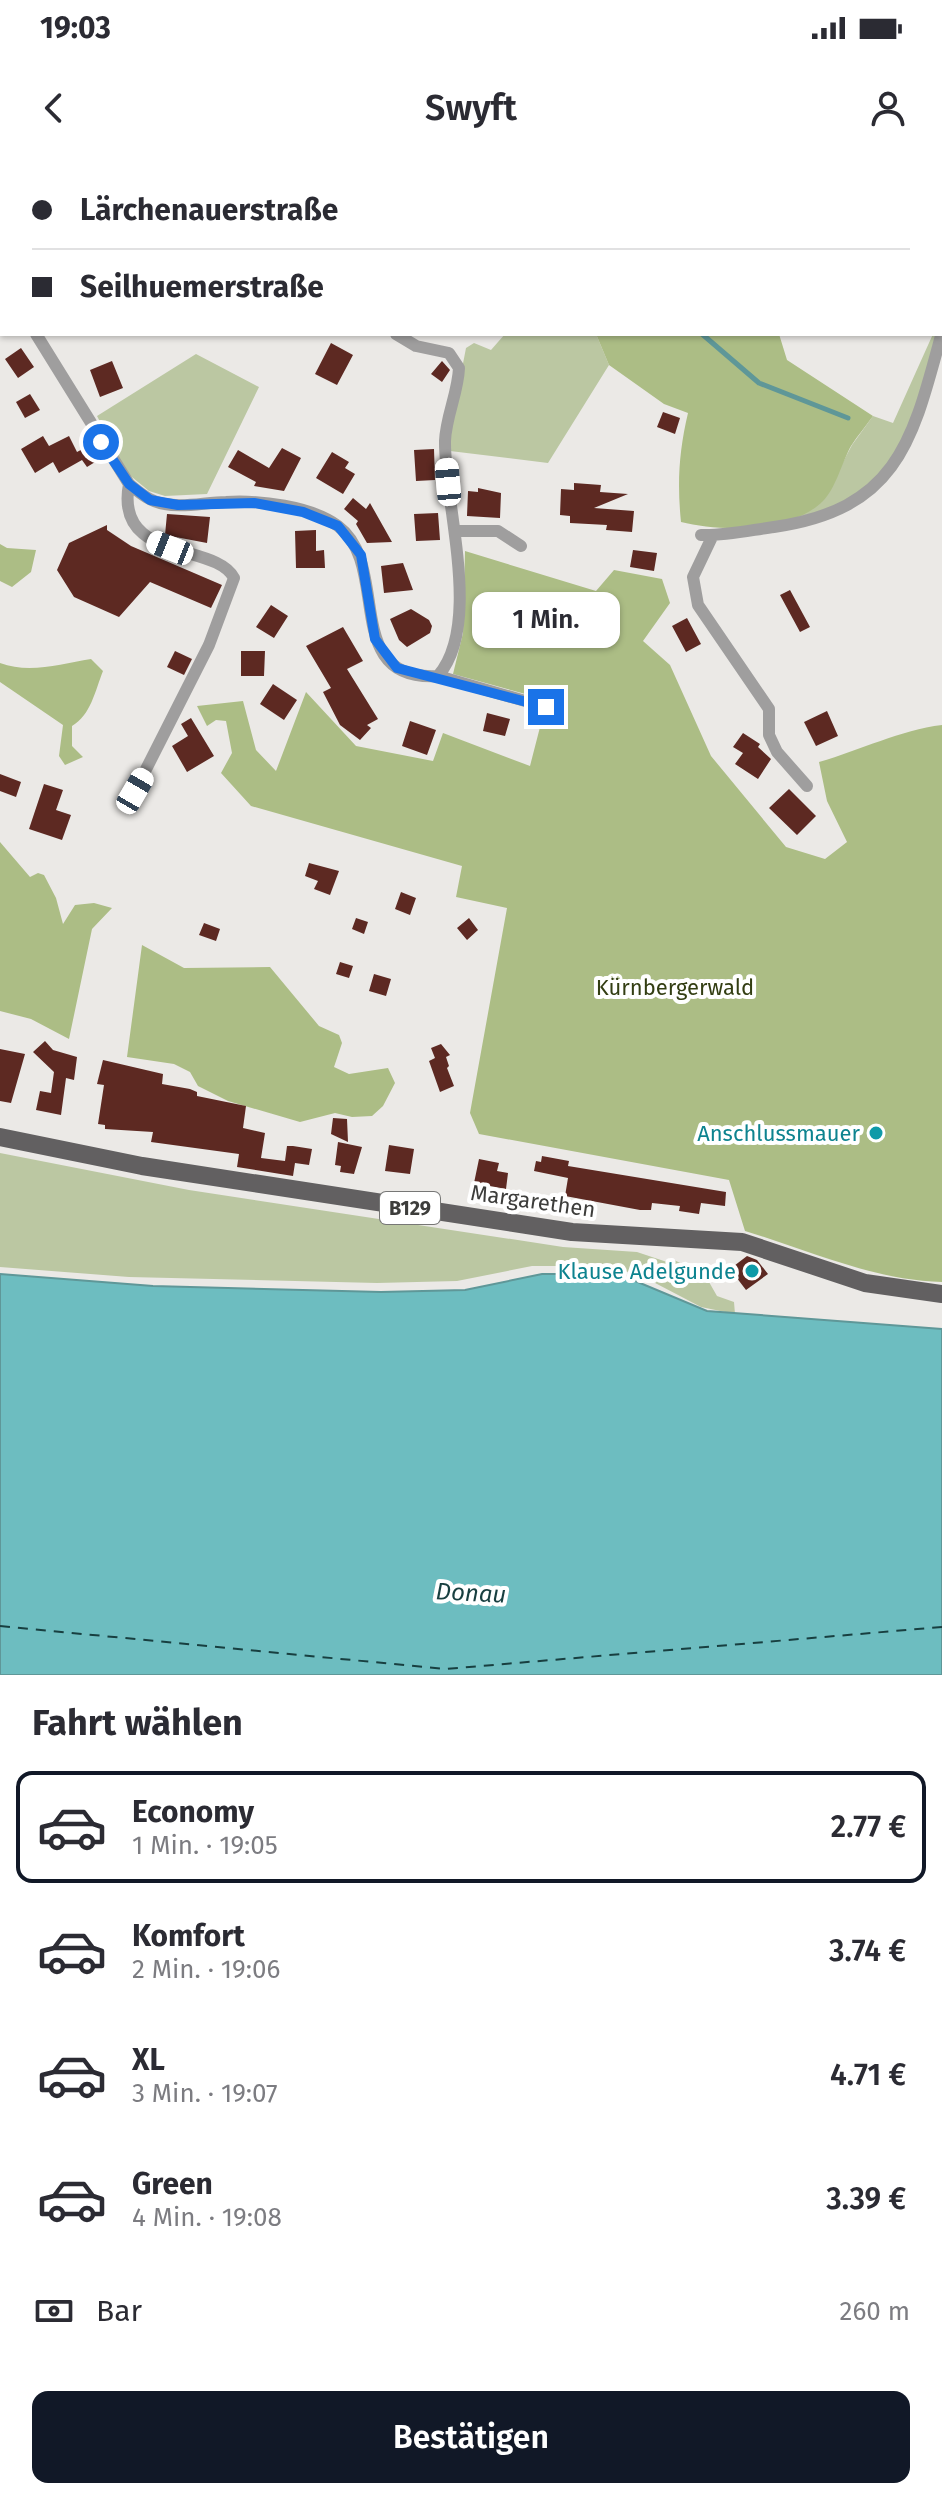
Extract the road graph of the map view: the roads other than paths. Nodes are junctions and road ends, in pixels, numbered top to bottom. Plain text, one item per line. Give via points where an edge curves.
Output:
1 (37, 336) edge
2 (399, 336) edge
3 (941, 336) edge
4 (129, 484) junction
5 (456, 531) junction
6 (521, 546) dead end
7 (438, 676) junction
8 (546, 707) dead end
9 (807, 786) dead end
10 (135, 791) dead end
11 (0, 1137) edge
12 (942, 1294) edge

1 - 4 street
2 - 5 street via 416,346 449,353 459,368 445,438
3 - 9 street via 907,446 876,487 840,510 803,522 707,535 693,577 698,605 769,709 769,735 777,752
4 - 7 street via 165,504 254,503 303,512 338,526 361,555 370,622 386,657 406,672
4 - 10 street via 130,509 141,531 154,542 224,568 234,578 209,645
5 - 6 street via 489,529
5 - 7 street via 457,635
7 - 8 street
11 - 12 main road, Margarethen / B129 via 133,1165 572,1232 742,1242 883,1287

